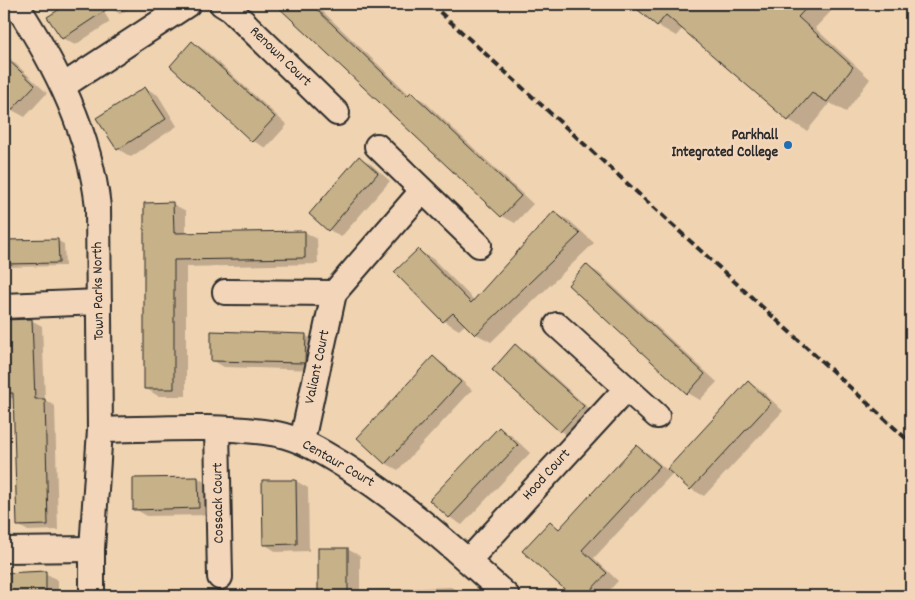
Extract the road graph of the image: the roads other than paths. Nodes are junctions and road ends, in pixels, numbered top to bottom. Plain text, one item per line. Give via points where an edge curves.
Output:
1 (16, 4) edge
2 (188, 4) edge
3 (222, 4) edge
4 (63, 86) junction
5 (337, 113) dead end
6 (377, 146) dead end
7 (422, 191) junction
8 (479, 245) dead end
9 (225, 292) dead end
10 (334, 293) junction
11 (99, 302) junction
12 (4, 306) edge
13 (557, 325) dead end
14 (626, 389) junction
15 (657, 416) dead end
16 (218, 428) junction
17 (100, 430) junction
18 (302, 441) junction
19 (92, 549) junction
20 (4, 550) edge
21 (468, 561) junction
22 (220, 577) dead end
23 (92, 596) edge
24 (507, 596) edge

1 - 4 street, Town Parks North
2 - 4 street
3 - 5 street, Renown Court
4 - 11 street, Town Parks North via 95,180
6 - 7 street
7 - 8 street
7 - 10 street, Valiant Court
9 - 10 street
10 - 18 street, Valiant Court
11 - 12 street
11 - 17 street, Town Parks North
13 - 14 street
14 - 15 street
14 - 21 street, Hood Court
16 - 17 street, Centaur Court
16 - 18 street, Centaur Court
16 - 22 street, Cossack Court
17 - 19 street, Town Parks North
18 - 21 street, Centaur Court via 386,493
19 - 20 street
19 - 23 street, Town Parks North
21 - 24 street, Centaur Court

